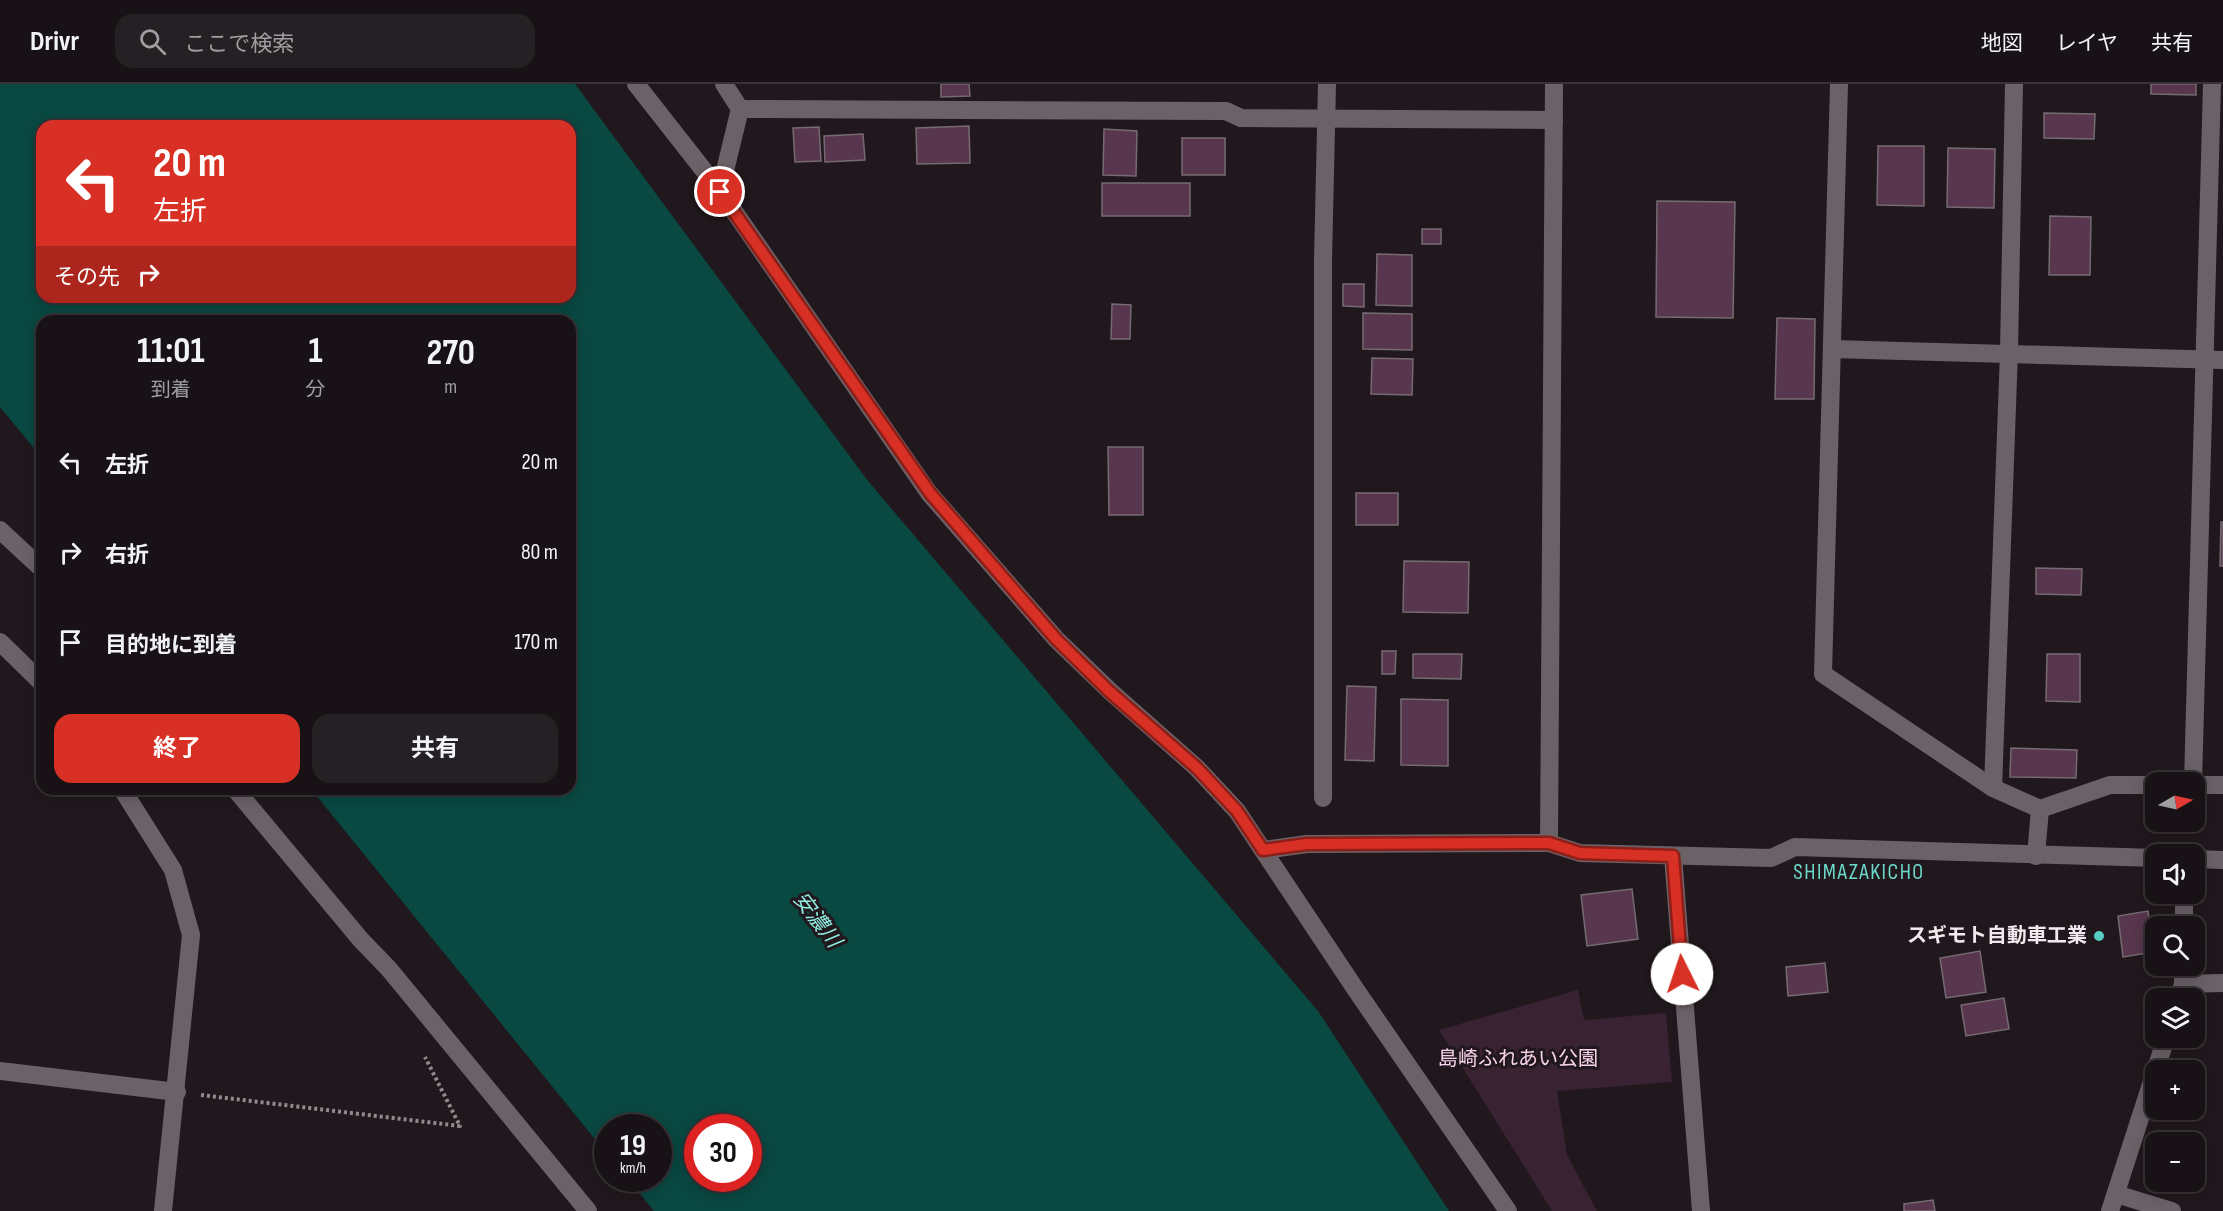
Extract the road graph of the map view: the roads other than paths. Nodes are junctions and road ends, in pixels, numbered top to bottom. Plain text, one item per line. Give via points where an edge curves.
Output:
1 (636, 84) edge
2 (724, 84) edge
3 (1327, 84) edge
4 (1554, 84) edge
5 (1839, 84) edge
6 (2014, 84) edge
7 (2212, 84) edge
8 (740, 109) junction
9 (1326, 120) junction
10 (1554, 120) junction
11 (720, 192) junction
12 (1832, 349) junction
13 (2009, 352) junction
14 (2204, 360) junction
15 (2223, 360) edge
16 (0, 530) edge
17 (36, 563) edge
18 (0, 642) edge
19 (36, 677) edge
20 (2194, 772) edge
21 (2205, 784) edge
22 (2145, 785) edge
23 (2223, 785) edge
24 (1994, 788) junction
25 (126, 795) edge
26 (240, 795) edge
27 (1323, 798) dead end
28 (2040, 809) junction
29 (1549, 843) junction
30 (1263, 850) junction
31 (1673, 856) junction
32 (2036, 856) junction
33 (2145, 858) edge
34 (2205, 860) edge
35 (2223, 860) edge
36 (2182, 983) edge
37 (2223, 983) edge
38 (2163, 1048) edge
39 (0, 1071) edge
40 (177, 1092) junction
41 (2113, 1202) edge
42 (163, 1211) edge
43 (588, 1211) edge
44 (1508, 1211) edge
45 (1701, 1211) edge
46 (2172, 1211) edge

1 - 11 street
2 - 8 street
3 - 9 street
4 - 10 street
5 - 12 street
6 - 13 street
7 - 14 street
8 - 9 street via 1226,111 1241,118
8 - 11 street
9 - 10 street
9 - 27 street
10 - 29 street
11 - 30 street via 930,493 1056,639 1197,768 1237,811
12 - 13 street
12 - 24 street via 1824,674
13 - 14 street
13 - 24 street
14 - 15 street
14 - 20 street
16 - 17 street
18 - 19 street
21 - 23 street
22 - 28 street via 2110,785
24 - 28 street
25 - 40 street via 173,870 191,935
26 - 43 street
28 - 32 street
29 - 30 street via 1307,844
29 - 31 street via 1580,853
30 - 44 street
31 - 32 street via 1771,858 1795,847
31 - 45 street
32 - 33 street
34 - 35 street
36 - 37 street
38 - 41 street
39 - 40 street
40 - 42 street
41 - 46 street

